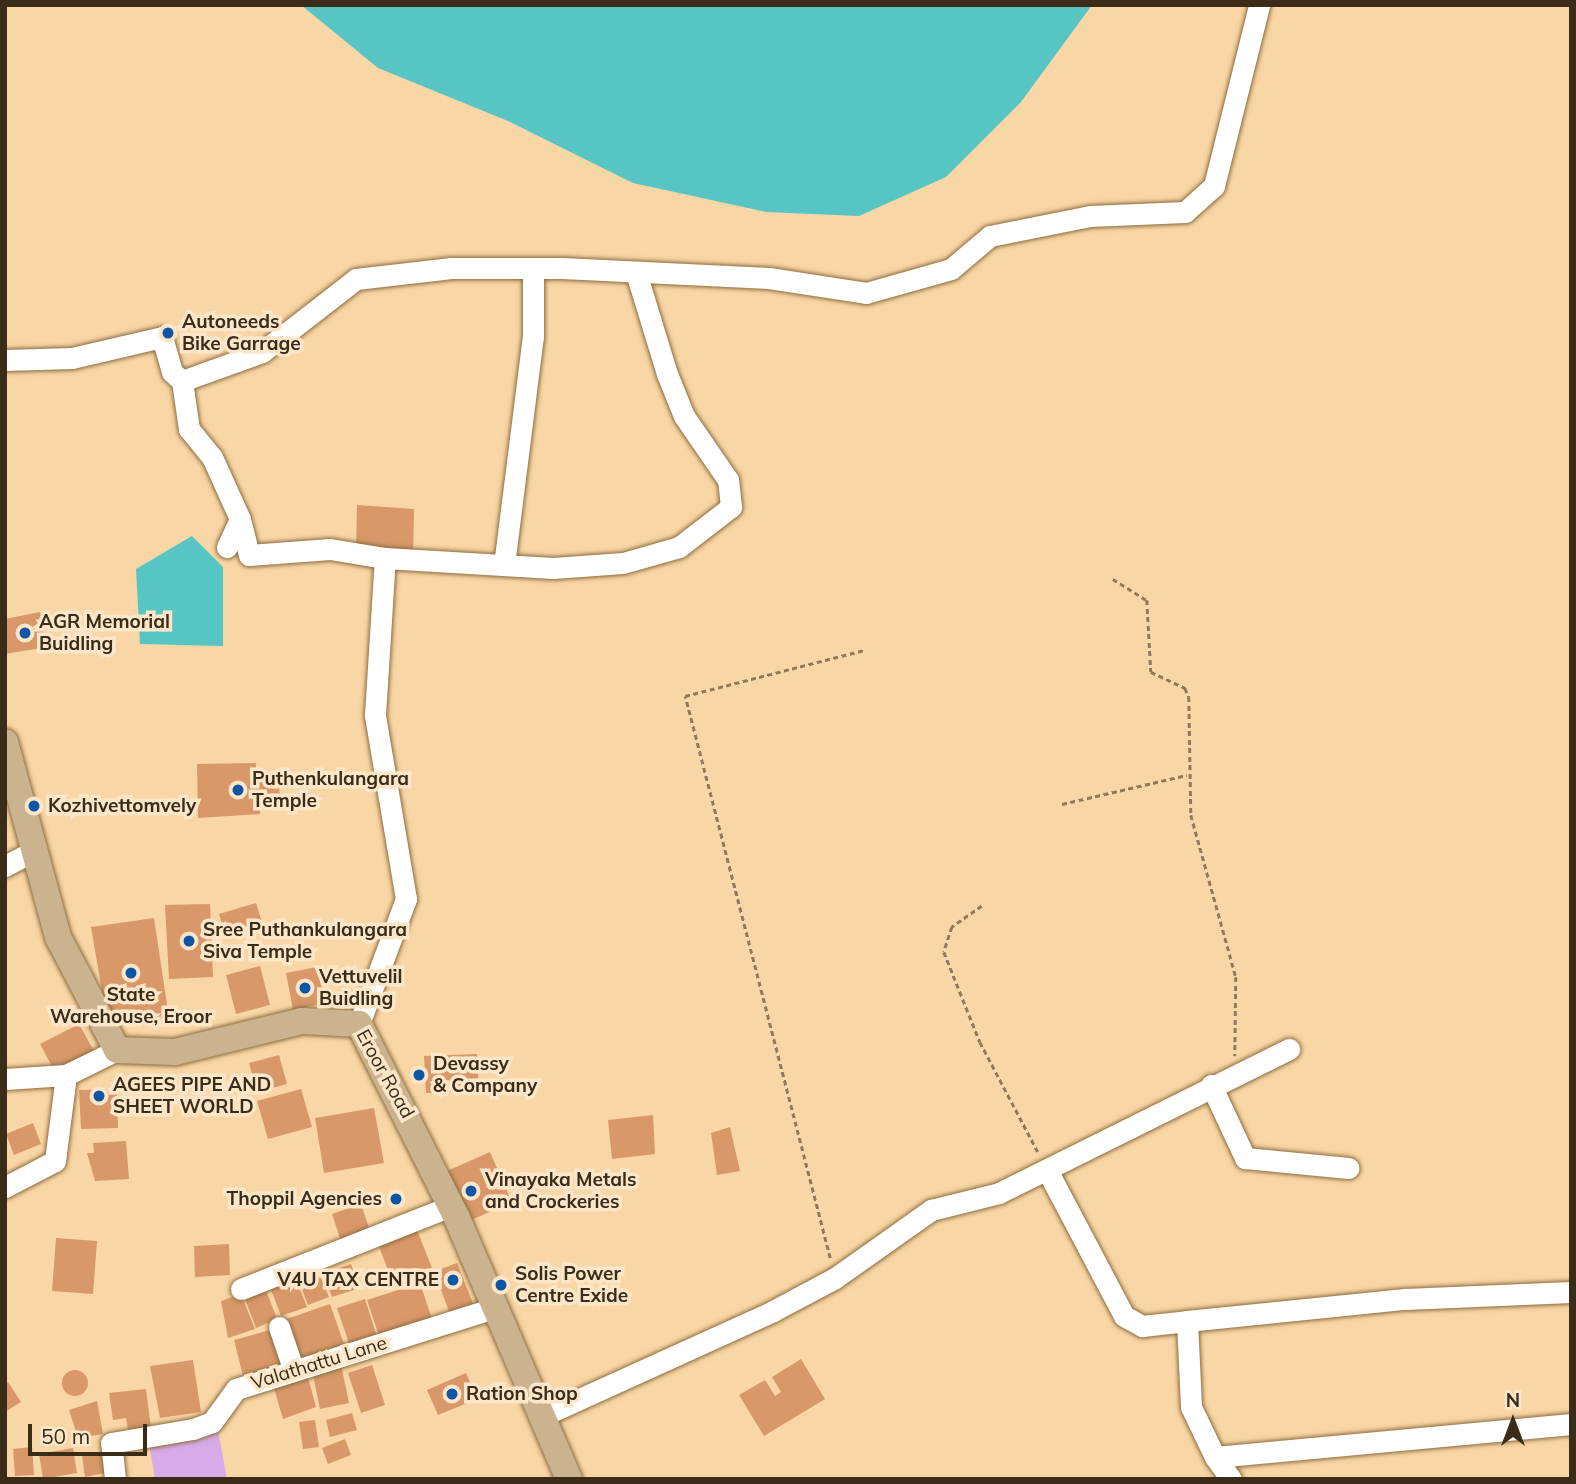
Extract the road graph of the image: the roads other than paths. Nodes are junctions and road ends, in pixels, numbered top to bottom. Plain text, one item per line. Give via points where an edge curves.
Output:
1 (1259, 5) edge
2 (533, 268) junction
3 (636, 276) junction
4 (5, 360) edge
5 (182, 381) junction
6 (240, 519) junction
7 (227, 547) dead end
8 (384, 558) junction
9 (505, 565) junction
10 (5, 742) edge
11 (32, 846) junction
12 (5, 866) edge
13 (359, 1024) junction
14 (1289, 1049) dead end
15 (117, 1050) junction
16 (66, 1075) junction
17 (5, 1079) edge
18 (1211, 1085) junction
19 (1349, 1168) dead end
20 (1047, 1170) junction
21 (5, 1187) edge
22 (452, 1206) junction
23 (241, 1289) dead end
24 (1571, 1292) edge
25 (495, 1308) junction
26 (1187, 1321) junction
27 (279, 1327) dead end
28 (295, 1371) junction
29 (541, 1416) junction
30 (1571, 1424) edge
31 (1215, 1457) junction
32 (115, 1479) edge
33 (569, 1479) edge
34 (1231, 1479) edge

1 - 3 street via 1213,186 1185,212 1090,216 990,236 951,269 866,293 769,278
2 - 3 street
2 - 5 street via 451,268 356,279 262,352
2 - 9 street via 533,337
3 - 9 street via 684,416 728,480 731,507 678,547 623,563
4 - 5 street via 72,358 162,337 172,372
5 - 6 street via 189,429 212,457
6 - 7 street
6 - 8 street via 249,555 330,549
8 - 9 street
8 - 13 street via 375,715 405,899
10 - 11 main road
11 - 12 street
11 - 15 main road via 58,937
13 - 15 main road, Eroor Road via 302,1021 175,1052
13 - 22 main road, Eroor Road
14 - 18 street
15 - 16 street
16 - 17 street
16 - 21 street via 55,1161
18 - 19 street via 1245,1158
18 - 20 street via 1163,1116
20 - 26 street via 1124,1316 1142,1326
20 - 29 street via 999,1193 931,1210 835,1278
22 - 23 street
22 - 25 main road, Eroor Road
24 - 26 street via 1405,1299
25 - 28 street, Valathattu Lane
25 - 29 main road, Eroor Road
26 - 31 street via 1191,1407
27 - 28 street
28 - 32 street, Valathattu Lane via 236,1389 212,1422 111,1443
29 - 33 main road, Eroor Road
30 - 31 street
31 - 34 street

